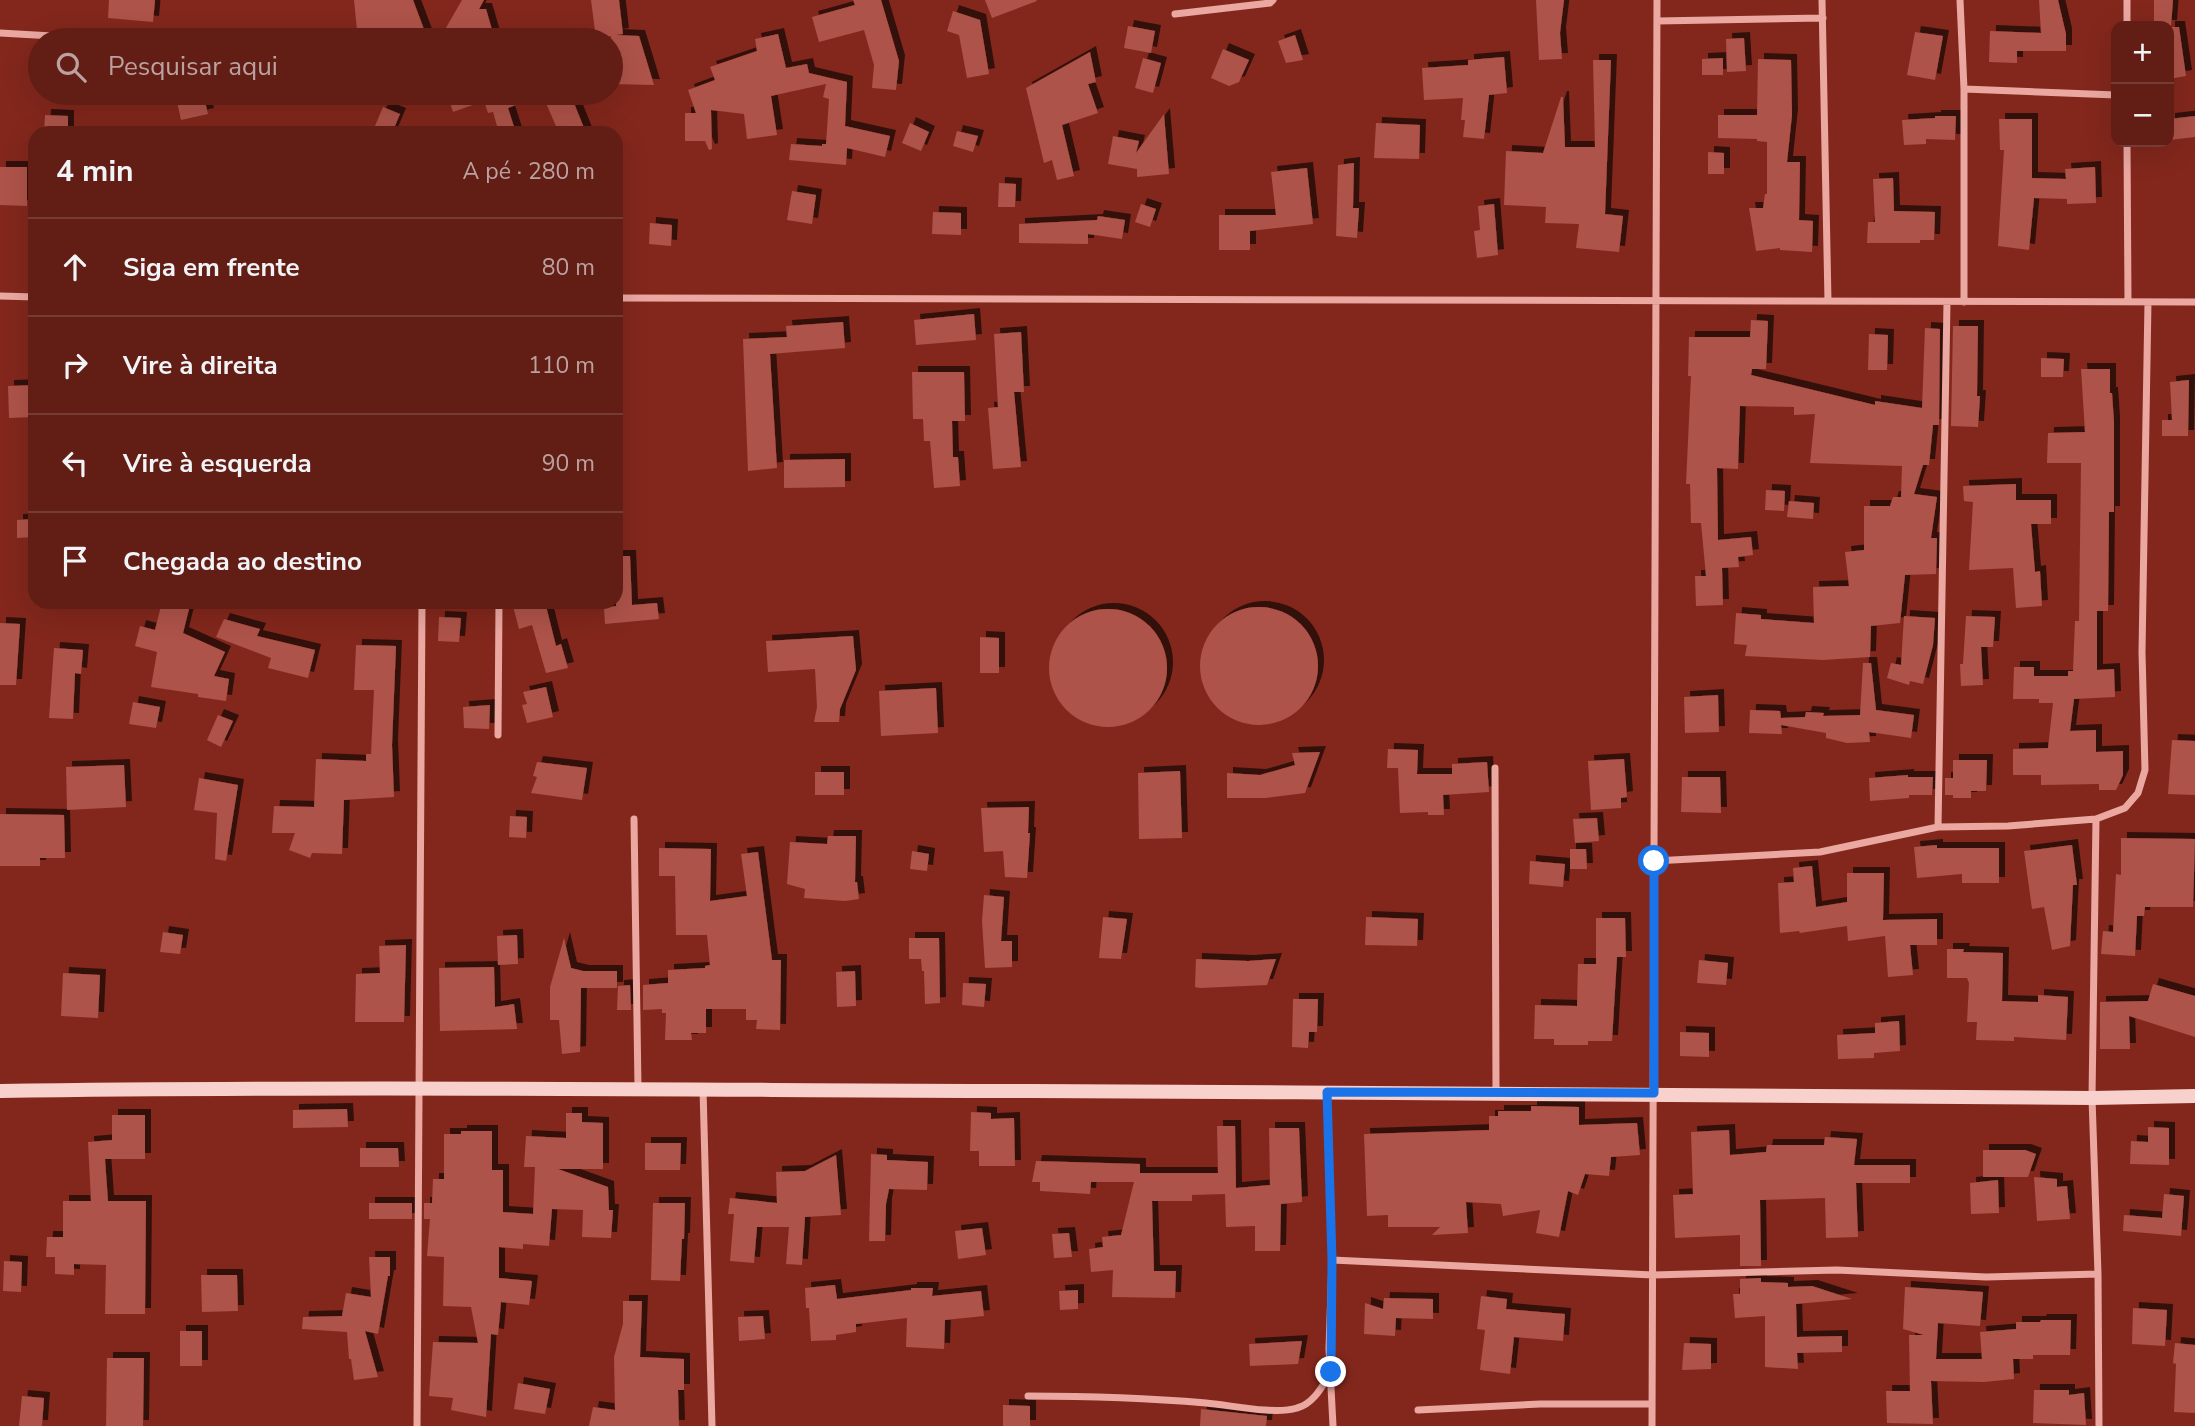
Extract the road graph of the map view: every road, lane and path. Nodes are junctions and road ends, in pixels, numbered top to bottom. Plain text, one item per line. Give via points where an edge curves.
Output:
1 (1273, 0) edge
2 (1657, 0) edge
3 (1822, 0) edge
4 (1960, 0) edge
5 (2127, 0) edge
6 (1175, 14) dead end
7 (1823, 18) junction
8 (1657, 21) junction
9 (2127, 21) edge
10 (0, 33) edge
11 (28, 35) edge
12 (1964, 89) junction
13 (2111, 95) edge
14 (2127, 147) edge
15 (0, 296) edge
16 (28, 297) edge
17 (623, 298) edge
18 (1656, 300) junction
19 (1828, 301) junction
20 (1947, 302) junction
21 (1964, 302) junction
22 (2129, 302) junction
23 (2148, 302) junction
24 (2195, 302) edge
25 (422, 609) edge
26 (499, 609) edge
27 (498, 735) dead end
28 (1495, 768) dead end
29 (634, 819) dead end
30 (2096, 819) junction
31 (1938, 827) junction
32 (1654, 861) junction
33 (638, 1088) junction
34 (703, 1088) junction
35 (417, 1090) junction
36 (0, 1091) edge
37 (1327, 1092) junction
38 (1496, 1092) junction
39 (1654, 1093) junction
40 (2195, 1097) edge
41 (2092, 1098) junction
42 (1332, 1260) junction
43 (1653, 1275) junction
44 (2098, 1275) junction
45 (1331, 1372) junction
46 (1028, 1396) dead end
47 (1652, 1404) junction
48 (1418, 1410) dead end
49 (416, 1426) edge
50 (712, 1426) edge
51 (1333, 1426) edge
52 (1652, 1426) edge
53 (2099, 1426) edge

1 - 6 street
2 - 8 street
3 - 7 street
4 - 12 street
5 - 9 street
7 - 8 street
7 - 19 street
8 - 18 street
10 - 11 street
12 - 13 street
12 - 21 street
14 - 22 street
15 - 16 street
17 - 18 street
18 - 19 street
18 - 32 street
19 - 20 street
20 - 21 street
20 - 31 street
21 - 22 street
22 - 23 street
23 - 24 street
23 - 30 street via 2142,652 2145,770 2138,793 2125,808
25 - 35 street
26 - 27 street
28 - 38 street
29 - 33 street
30 - 31 street
30 - 41 street
31 - 32 street via 1820,852
32 - 39 street
33 - 34 street
33 - 35 street
34 - 37 street
34 - 50 street
35 - 36 street
35 - 49 street
37 - 38 street
37 - 42 street
38 - 39 street
39 - 41 street
39 - 43 street
40 - 41 street
41 - 44 street
42 - 43 street
42 - 45 street
43 - 44 street via 1837,1270 1986,1277
43 - 47 street
44 - 53 street
45 - 46 street via 1314,1396 1296,1409 1108,1396
45 - 51 street
47 - 48 street
47 - 52 street

